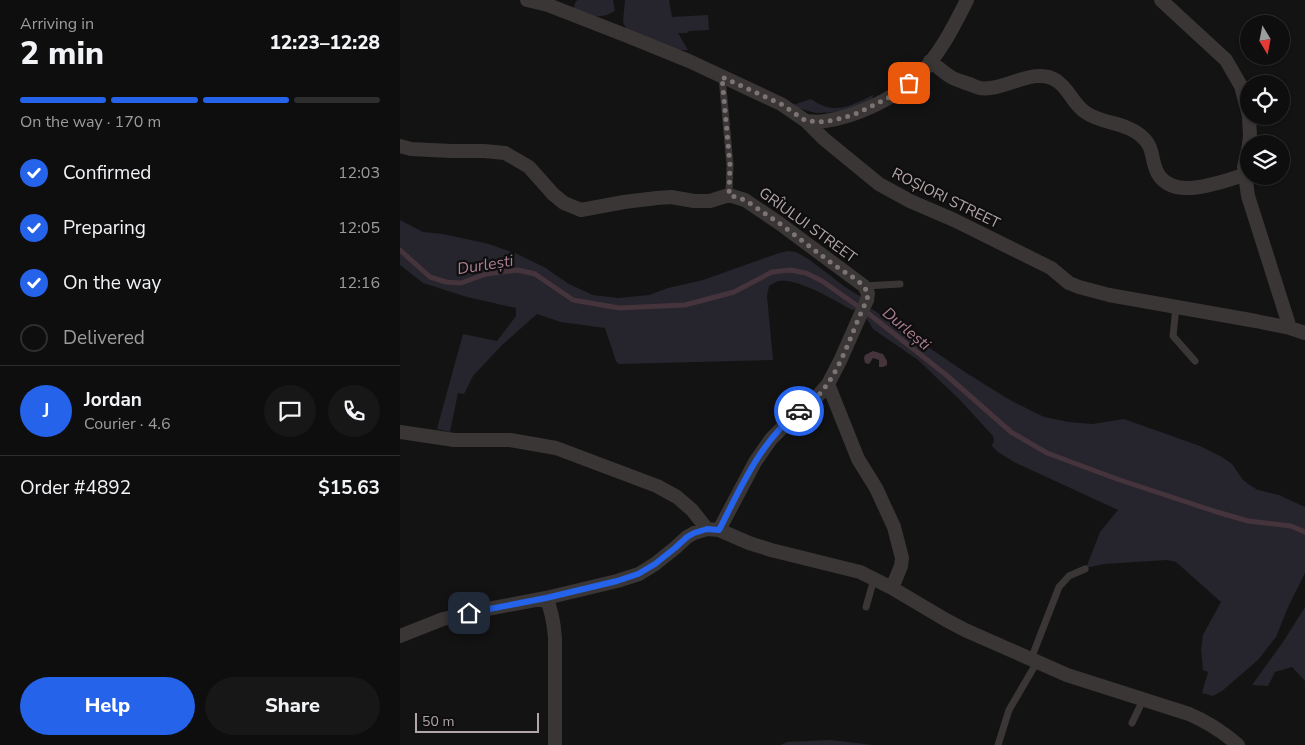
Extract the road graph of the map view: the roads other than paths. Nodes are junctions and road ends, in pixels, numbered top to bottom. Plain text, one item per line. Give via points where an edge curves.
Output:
1 (527, 0) edge
2 (563, 0) edge
3 (967, 0) edge
4 (1161, 0) edge
5 (548, 5) junction
6 (930, 61) junction
7 (722, 77) junction
8 (1240, 84) edge
9 (806, 121) junction
10 (400, 146) edge
11 (1240, 176) edge
12 (1246, 185) edge
13 (729, 195) junction
14 (900, 284) dead end
15 (866, 293) junction
16 (1176, 307) junction
17 (1301, 331) edge
18 (1196, 361) dead end
19 (828, 384) junction
20 (400, 432) edge
21 (713, 529) junction
22 (1086, 569) dead end
23 (874, 579) junction
24 (892, 588) junction
25 (546, 598) junction
26 (866, 607) dead end
27 (400, 636) edge
28 (1034, 660) junction
29 (1143, 700) junction
30 (1132, 724) dead end
31 (555, 745) edge
32 (998, 745) edge
33 (1238, 745) edge

1 - 5 street, ROȘIORI STREET
2 - 5 street
3 - 6 street
4 - 8 street via 1226,60
5 - 7 street, ROȘIORI STREET
6 - 9 street via 917,77 871,107 843,118
6 - 11 street via 952,78 980,88 997,87 1030,77 1045,76 1056,80 1084,112 1099,120 1133,129 1148,142 1157,172 1165,183 1189,188
7 - 9 street, ROȘIORI STREET via 781,104
7 - 13 lane via 730,165
9 - 16 street, ROȘIORI STREET via 879,184 1051,268 1069,283 1109,295
10 - 13 street via 505,153 529,167 552,194 572,208 581,210 657,198 710,201
12 - 17 street
13 - 15 street, GRÎULUI STREET via 745,200 779,223
14 - 15 lane
15 - 19 street via 860,315
16 - 17 street, ROȘIORI STREET
16 - 18 lane via 1173,336
19 - 21 street via 771,439
19 - 24 street via 858,459 894,527 902,558
20 - 21 street via 454,440 510,440 556,448 657,486 677,497
21 - 23 street via 771,550 860,572
21 - 25 street via 687,537 638,574
22 - 28 lane via 1069,576 1059,587
23 - 24 street
23 - 26 lane
24 - 28 street via 965,630
25 - 27 street via 443,619
25 - 31 street via 555,638
28 - 29 street via 1067,675
28 - 32 lane via 1009,710
29 - 30 lane
29 - 33 street via 1204,720

